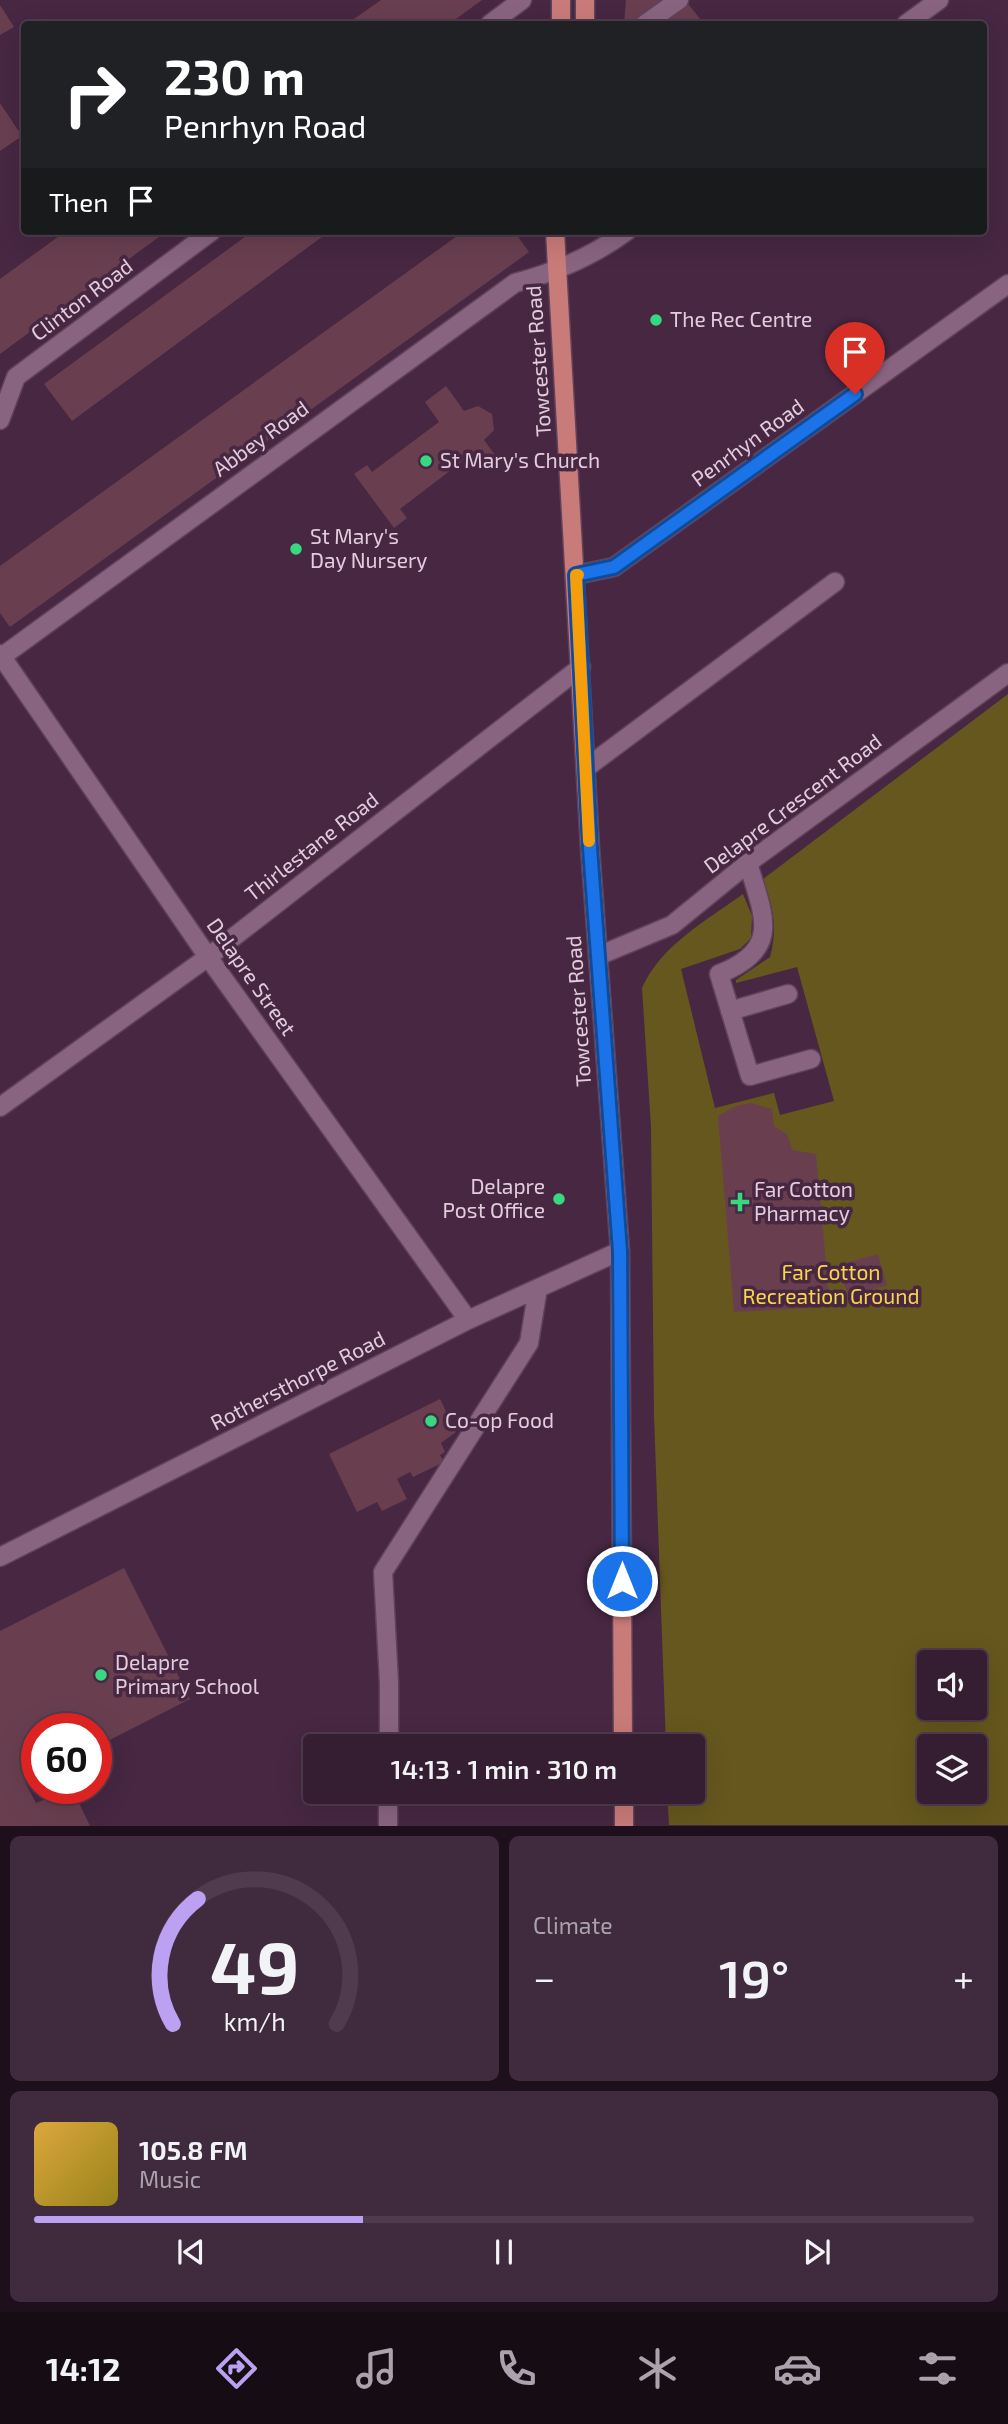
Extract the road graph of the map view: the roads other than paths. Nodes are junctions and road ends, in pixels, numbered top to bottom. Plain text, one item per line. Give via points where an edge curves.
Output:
1 (522, 0) edge
2 (561, 0) edge
3 (585, 0) edge
4 (678, 0) edge
5 (939, 0) edge
6 (493, 21) edge
7 (561, 21) edge
8 (584, 21) edge
9 (649, 21) edge
10 (910, 21) edge
11 (207, 235) edge
12 (555, 235) edge
13 (561, 235) edge
14 (622, 235) edge
15 (556, 272) junction
16 (1008, 284) edge
17 (0, 421) edge
18 (576, 575) junction
19 (835, 582) dead end
20 (1, 656) edge
21 (581, 667) junction
22 (1008, 673) edge
23 (586, 768) junction
24 (748, 863) junction
25 (598, 956) junction
26 (208, 957) junction
27 (788, 994) dead end
28 (730, 1011) junction
29 (811, 1059) dead end
30 (0, 1107) edge
31 (620, 1251) junction
32 (538, 1288) junction
33 (468, 1321) junction
34 (0, 1557) edge
35 (388, 1734) edge
36 (623, 1734) edge
37 (388, 1804) edge
38 (624, 1804) edge
39 (388, 1825) edge
40 (624, 1825) edge

1 - 6 street
2 - 7 main road
3 - 8 main road
4 - 9 street
5 - 10 street
11 - 17 street, Clinton Road via 16,377
12 - 15 main road, Towcester Road
13 - 15 main road, Towcester Road
14 - 15 street, Abbey Road
15 - 18 main road, Towcester Road
15 - 20 street, Abbey Road via 515,283
16 - 18 street, Penrhyn Road via 614,567
18 - 21 main road, Towcester Road
19 - 23 street
20 - 26 street, Delapre Street
21 - 23 main road, Towcester Road
21 - 26 street, Thirlestane Road
22 - 24 street, Delapre Crescent Road
23 - 25 main road, Towcester Road
24 - 25 street, Delapre Crescent Road via 673,925
24 - 28 street via 766,925 756,950 740,966 719,974
25 - 31 main road, Towcester Road
26 - 30 street, Thirlestane Road
26 - 33 street, Delapre Street
27 - 28 street
28 - 29 street via 750,1076
31 - 32 street, Rothersthorpe Road
31 - 36 main road, Towcester Road
32 - 33 street, Rothersthorpe Road
32 - 35 street via 528,1343 383,1572
33 - 34 street, Rothersthorpe Road
37 - 39 street
38 - 40 main road

